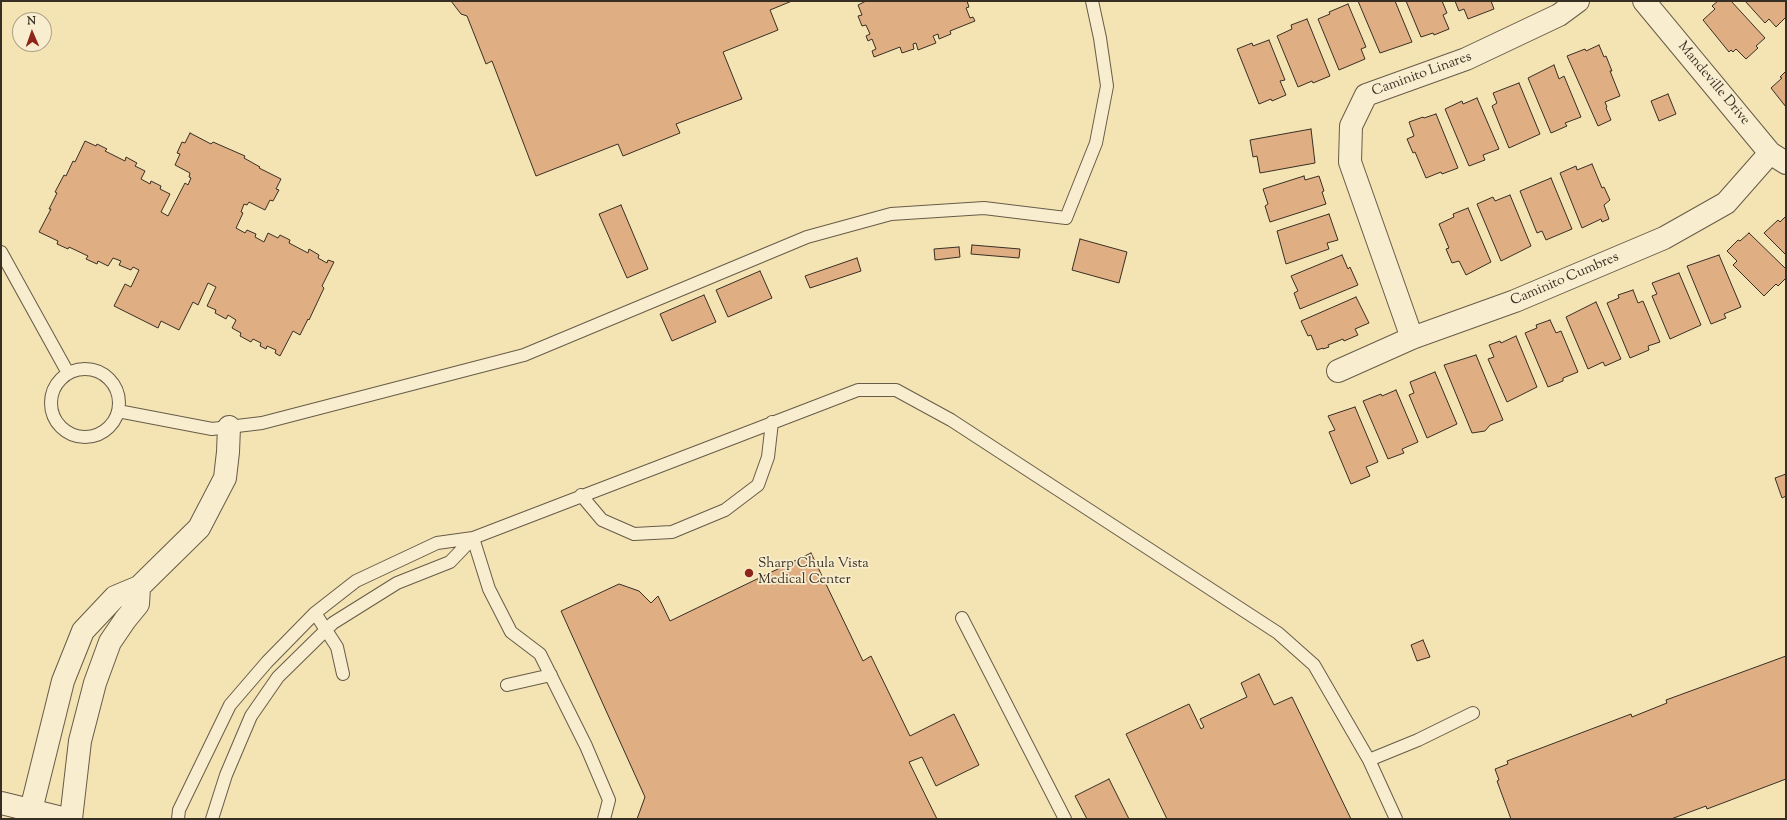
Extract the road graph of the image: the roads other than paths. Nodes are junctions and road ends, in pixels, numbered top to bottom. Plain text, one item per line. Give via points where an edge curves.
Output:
1 (1092, 1) edge
2 (1578, 1) edge
3 (1644, 1) edge
4 (1778, 158) edge
5 (1, 252) edge
6 (1412, 338) junction
7 (1338, 371) dead end
8 (68, 373) junction
9 (118, 412) junction
10 (772, 422) junction
11 (229, 427) junction
12 (581, 495) junction
13 (473, 538) junction
14 (139, 587) junction
15 (315, 614) junction
16 (962, 618) dead end
17 (325, 630) junction
18 (343, 674) dead end
19 (551, 675) junction
20 (507, 685) dead end
21 (1473, 713) dead end
22 (1369, 760) junction
23 (1, 803) edge
24 (31, 815) edge
25 (66, 819) edge
26 (71, 819) edge
27 (178, 819) edge
28 (212, 819) edge
29 (604, 819) edge
30 (1065, 819) edge
31 (1396, 819) edge

1 - 11 lane via 1107,86 1096,143 1066,218 984,208 891,214 807,237 524,355 262,423
2 - 6 street, Caminito Linares via 1559,15 1466,59 1366,95 1351,126 1350,162
3 - 4 street, Mandeville Drive
4 - 6 street, Caminito Cumbres via 1726,203 1664,238 1515,301
5 - 8 lane
6 - 7 street, Caminito Cumbres
8 - 9 lane via 79,369 101,372 116,389 120,400
8 - 9 lane via 54,390 51,400 52,412 64,430 85,437 96,435 114,422
9 - 11 lane via 212,429
10 - 12 lane
10 - 12 lane via 768,457 758,485 725,510 672,532 634,534 602,520
10 - 22 lane via 858,390 896,390 951,420 1278,633 1314,665
11 - 14 street via 225,478 199,528
12 - 13 lane
13 - 15 lane via 437,543 356,581
13 - 17 lane via 450,562 397,583
13 - 19 lane via 488,589 511,632 540,654
14 - 24 street via 115,597 83,631 63,682
14 - 26 street via 138,604 110,642 95,684 80,740
15 - 17 lane
15 - 27 lane via 266,662 230,705 179,810
16 - 30 lane
17 - 18 lane via 337,647
17 - 28 lane via 278,677 252,716 226,775
19 - 20 lane
19 - 29 lane via 609,800
21 - 22 lane
22 - 31 lane
23 - 24 street
24 - 25 street

